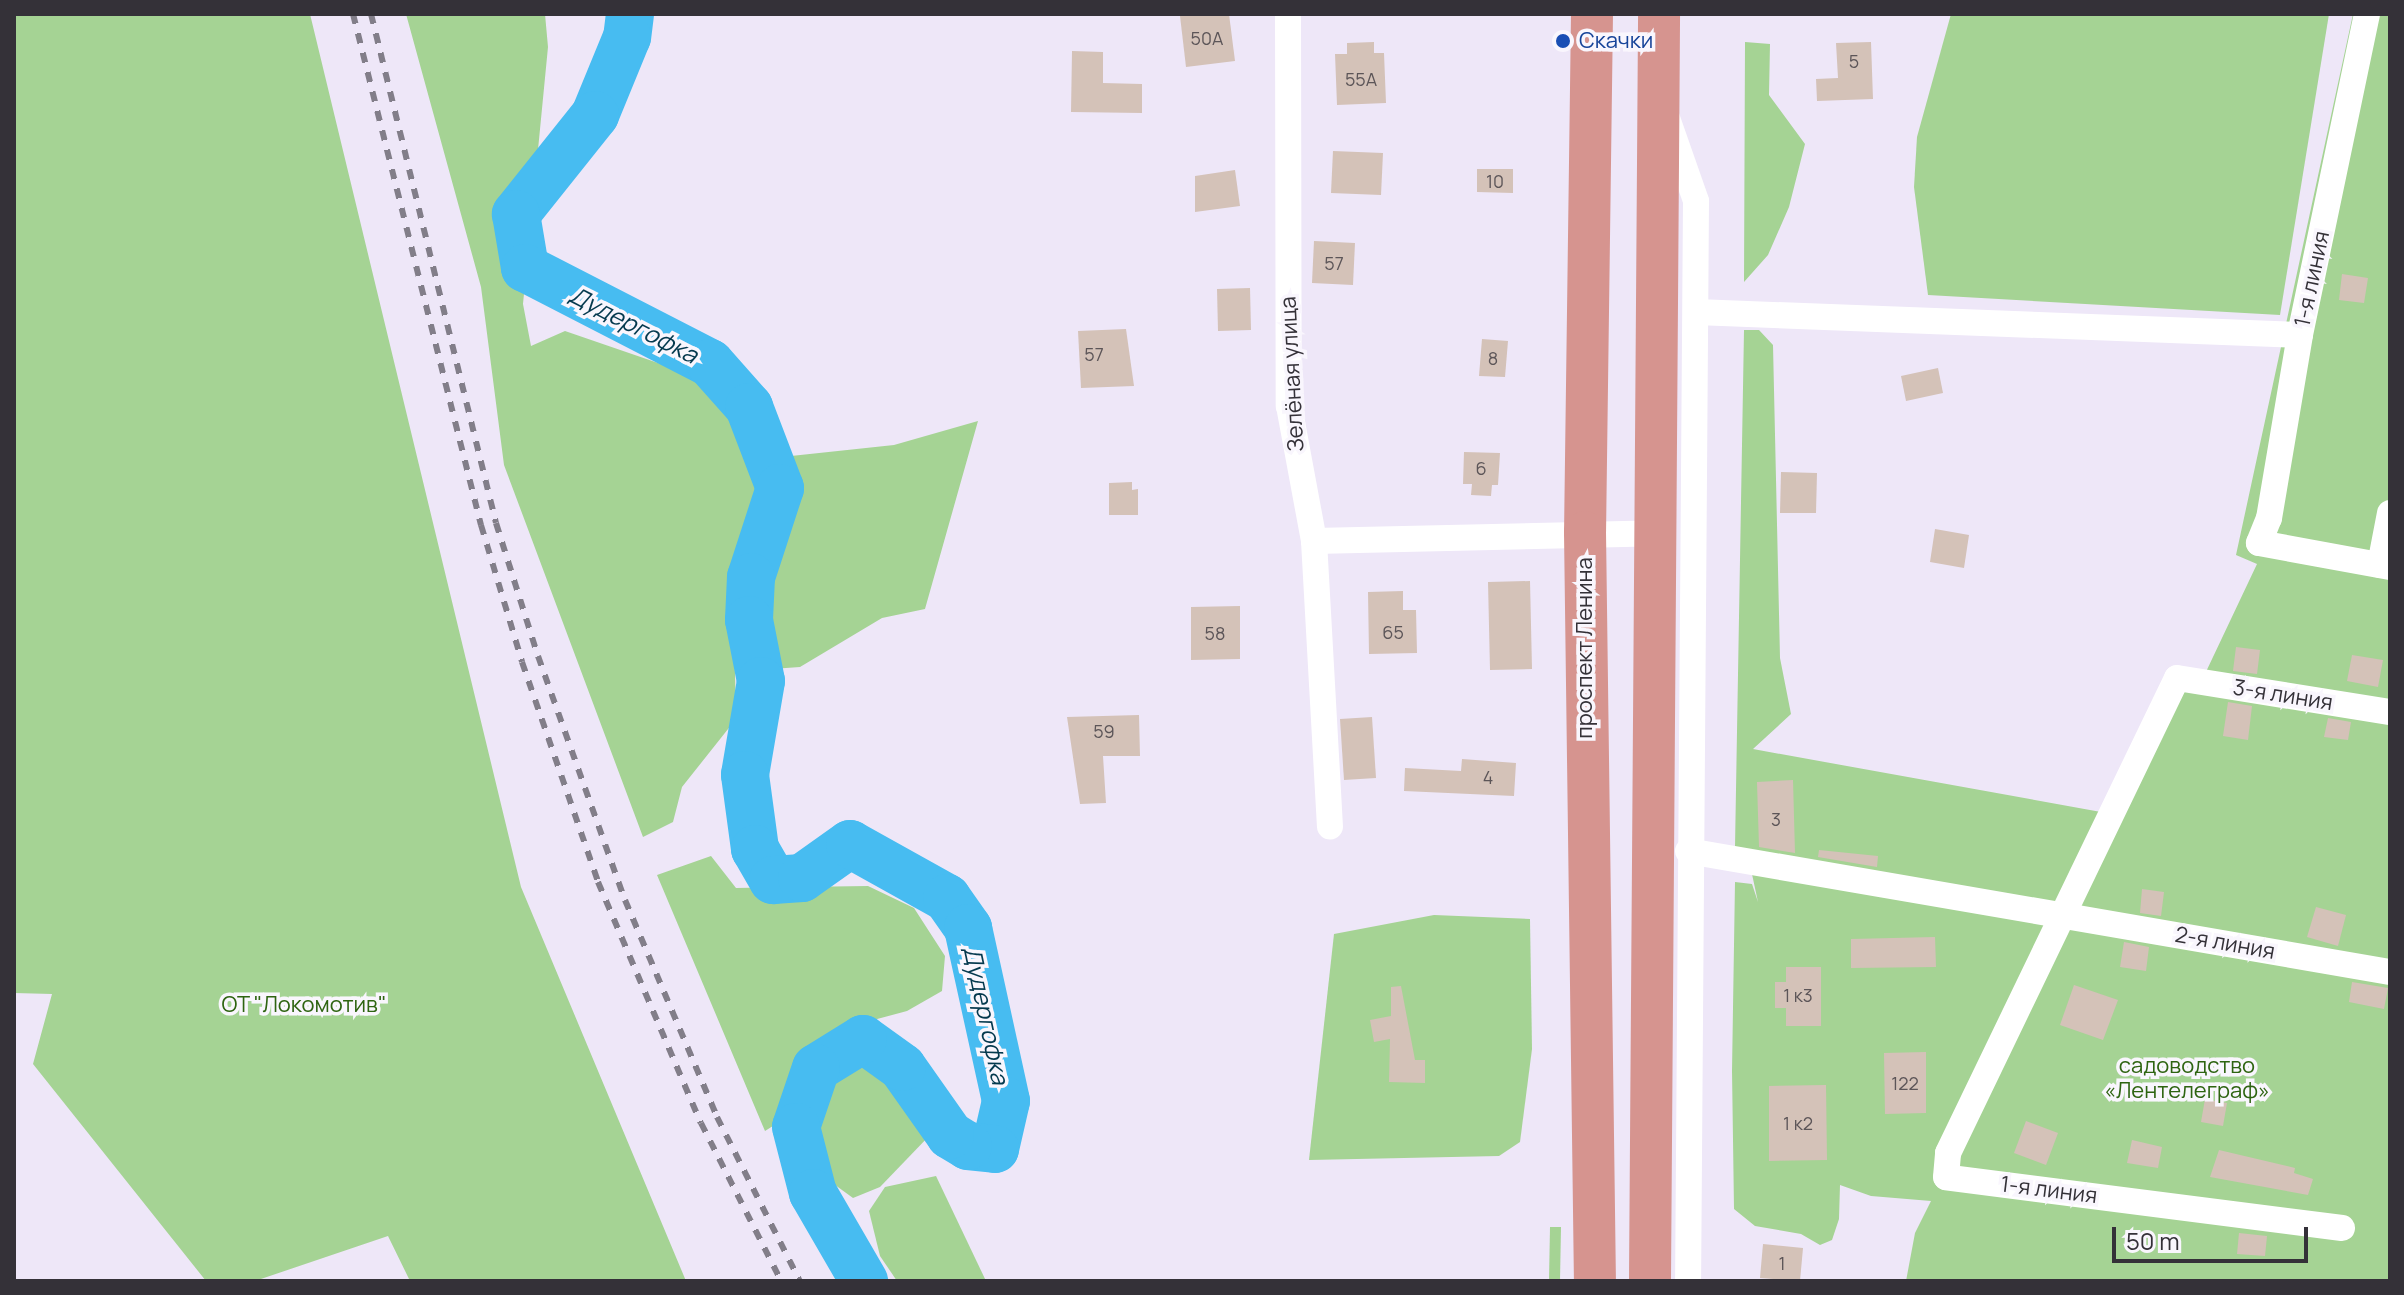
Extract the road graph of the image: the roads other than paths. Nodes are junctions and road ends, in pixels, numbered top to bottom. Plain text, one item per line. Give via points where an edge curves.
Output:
1 (1288, 14) edge
2 (1592, 14) edge
3 (1659, 14) edge
4 (2367, 14) edge
5 (1660, 98) junction
6 (1696, 312) junction
7 (2300, 335) junction
8 (2390, 513) edge
9 (1585, 532) junction
10 (1657, 533) junction
11 (1314, 541) junction
12 (2385, 566) edge
13 (2390, 712) edge
14 (1330, 827) dead end
15 (1688, 851) junction
16 (2059, 915) junction
17 (2390, 972) edge
18 (2342, 1228) dead end
19 (1595, 1281) edge
20 (1650, 1281) edge
21 (1688, 1281) edge

1 - 11 street, Зелёная улица via 1289,406
2 - 9 highway, проспект Ленина
3 - 5 highway
4 - 7 street, 1-я линия
5 - 6 street via 1696,201
5 - 10 highway
6 - 7 street
6 - 15 street
7 - 12 street, 1-я линия via 2269,518 2259,543
8 - 12 street
9 - 10 street
9 - 11 street
9 - 19 highway, проспект Ленина
10 - 20 highway
11 - 14 street, Зелёная улица
13 - 16 street, 3-я линия via 2177,678
15 - 16 street, 2-я линия
15 - 21 street
16 - 17 street, 2-я линия
16 - 18 street, 1-я линия via 1948,1153 1946,1177

